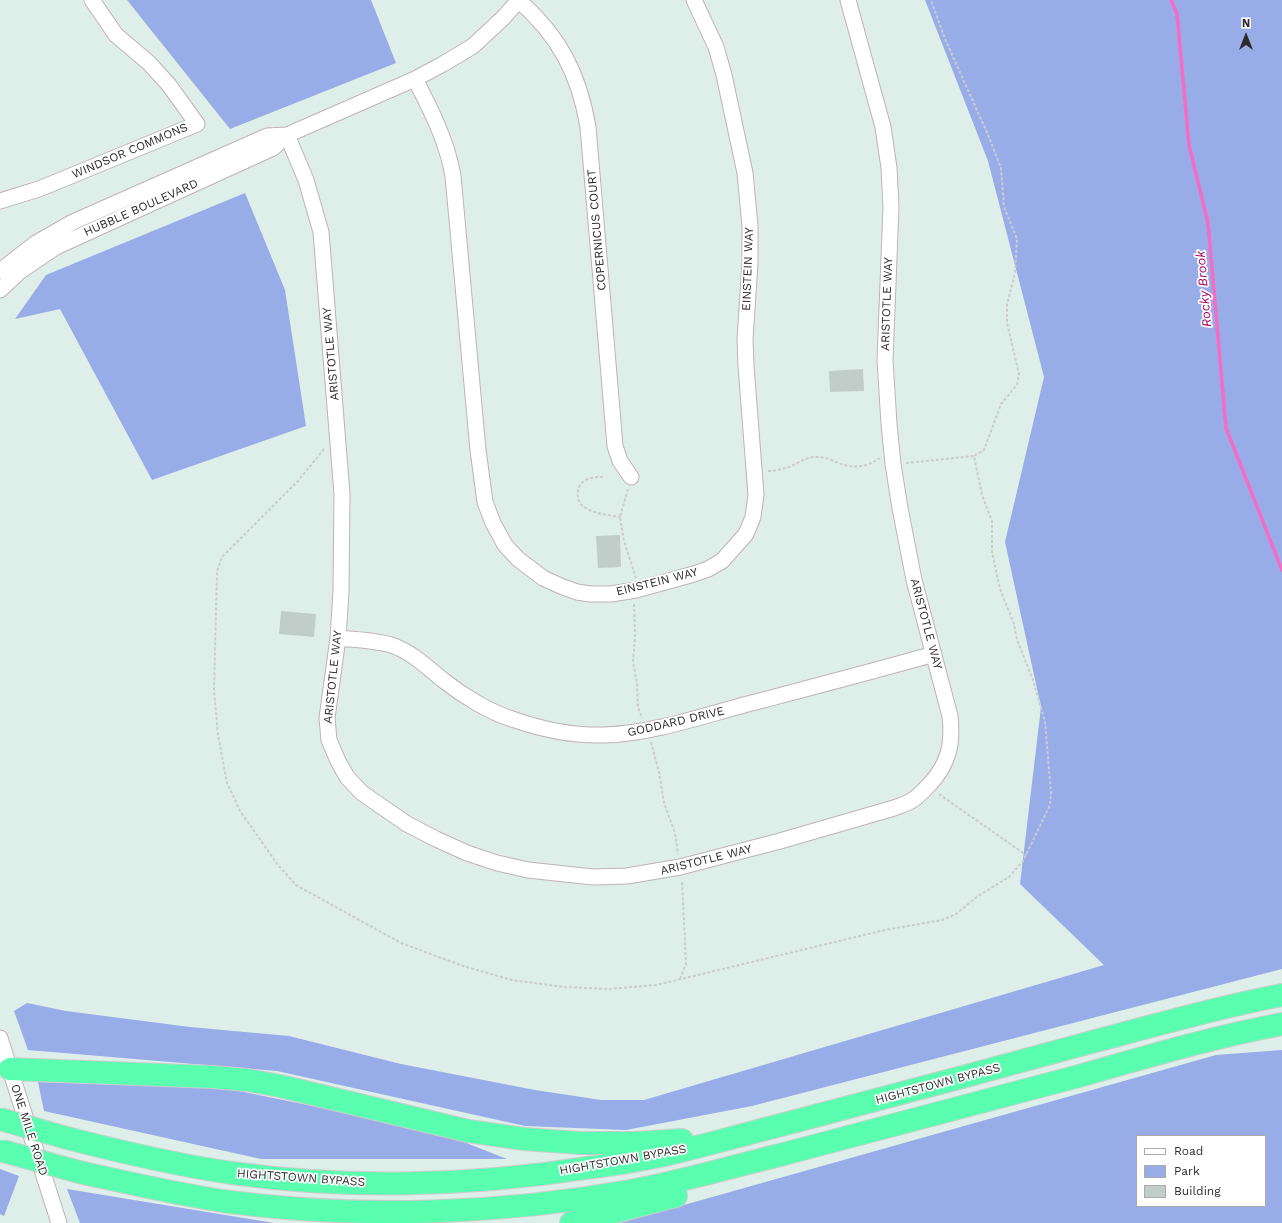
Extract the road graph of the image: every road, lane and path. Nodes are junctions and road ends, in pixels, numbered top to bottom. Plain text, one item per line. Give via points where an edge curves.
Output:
1 (92, 0) edge
2 (519, 0) edge
3 (694, 0) edge
4 (848, 0) edge
5 (930, 0) edge
6 (415, 79) junction
7 (287, 135) junction
8 (0, 201) edge
9 (0, 271) edge
10 (0, 290) edge
11 (325, 448) dead end
12 (974, 456) junction
13 (893, 461) junction
14 (755, 473) junction
15 (631, 476) joint
16 (604, 477) dead end
17 (620, 517) junction
18 (636, 590) junction
19 (338, 638) junction
20 (934, 654) junction
21 (647, 730) junction
22 (928, 786) junction
23 (1026, 855) junction
24 (680, 867) junction
25 (680, 979) junction
26 (1282, 995) edge
27 (1282, 1024) edge
28 (0, 1038) edge
29 (10, 1069) junction
30 (0, 1119) edge
31 (784, 1124) junction
32 (889, 1127) junction
33 (2, 1150) edge
34 (58, 1223) edge
35 (571, 1223) edge

1 - 8 street, WINDSOR COMMONS via 116,35 149,63 169,85 197,124 39,189
2 - 6 street, HUBBLE BOULEVARD via 473,46
2 - 15 street, COPERNICUS COURT via 560,46 575,77 584,104 615,446 620,462
3 - 14 street, EINSTEIN WAY via 716,47 745,173 750,248 745,339
4 - 13 street, ARISTOTLE WAY via 883,127 889,168 891,206 885,360
5 - 12 path via 1001,168 1004,207 1018,239 1015,273 1007,304 1007,323 1019,374 1017,385 1001,404 984,450
6 - 7 street, HUBBLE BOULEVARD
6 - 18 street, EINSTEIN WAY via 450,157 479,458 485,502 493,523 505,545 518,559 543,578 577,592 590,594
7 - 9 street, HUBBLE BOULEVARD via 267,136 73,222 36,243
7 - 10 street, HUBBLE BOULEVARD via 273,148 56,247 19,272
7 - 19 street, ARISTOTLE WAY via 306,180 321,232 342,494 342,584
11 - 25 path via 298,481 222,557 217,571 214,690 218,735 227,783 240,811 296,886 401,943 463,966 512,980 564,987 609,989 656,985
12 - 13 path
12 - 23 path via 982,495 992,521 992,552 1000,589 1046,722 1050,805
13 - 14 path via 880,458 861,466 846,466 817,457 788,467
13 - 20 street, ARISTOTLE WAY via 914,580
14 - 18 street, EINSTEIN WAY via 753,517 746,534 722,561 694,574
15 - 17 path
16 - 17 path via 584,482 579,487 578,501 597,513
17 - 18 path via 624,541 637,581
18 - 21 path via 632,662 637,683 638,707
19 - 21 street, GODDARD DRIVE via 394,646 410,654 471,699 513,720 557,732 580,735
19 - 24 street, ARISTOTLE WAY via 327,718 329,740 347,777 362,793 407,824 467,853 528,870 593,877 627,876
20 - 21 street, GODDARD DRIVE
20 - 22 street, ARISTOTLE WAY via 952,731 948,753 940,773
21 - 24 path via 664,803 675,833
22 - 23 path
22 - 24 street, ARISTOTLE WAY via 911,801 894,808
23 - 25 path via 1009,877 978,896 956,914 942,920 885,930
24 - 25 path via 686,964
26 - 31 highway, HIGHTSTOWN BYPASS via 1204,1012
27 - 32 highway via 1211,1040
28 - 29 street, ONE MILE ROAD
29 - 31 highway via 247,1080 468,1131 580,1143 678,1140
29 - 34 street, ONE MILE ROAD
30 - 31 highway, HIGHTSTOWN BYPASS, bridge via 124,1152 233,1173 344,1182 418,1183 486,1180 622,1163 660,1156
32 - 33 highway, bridge via 667,1184 628,1191 489,1208 419,1211 287,1208 230,1201 79,1172
32 - 35 highway via 679,1195

